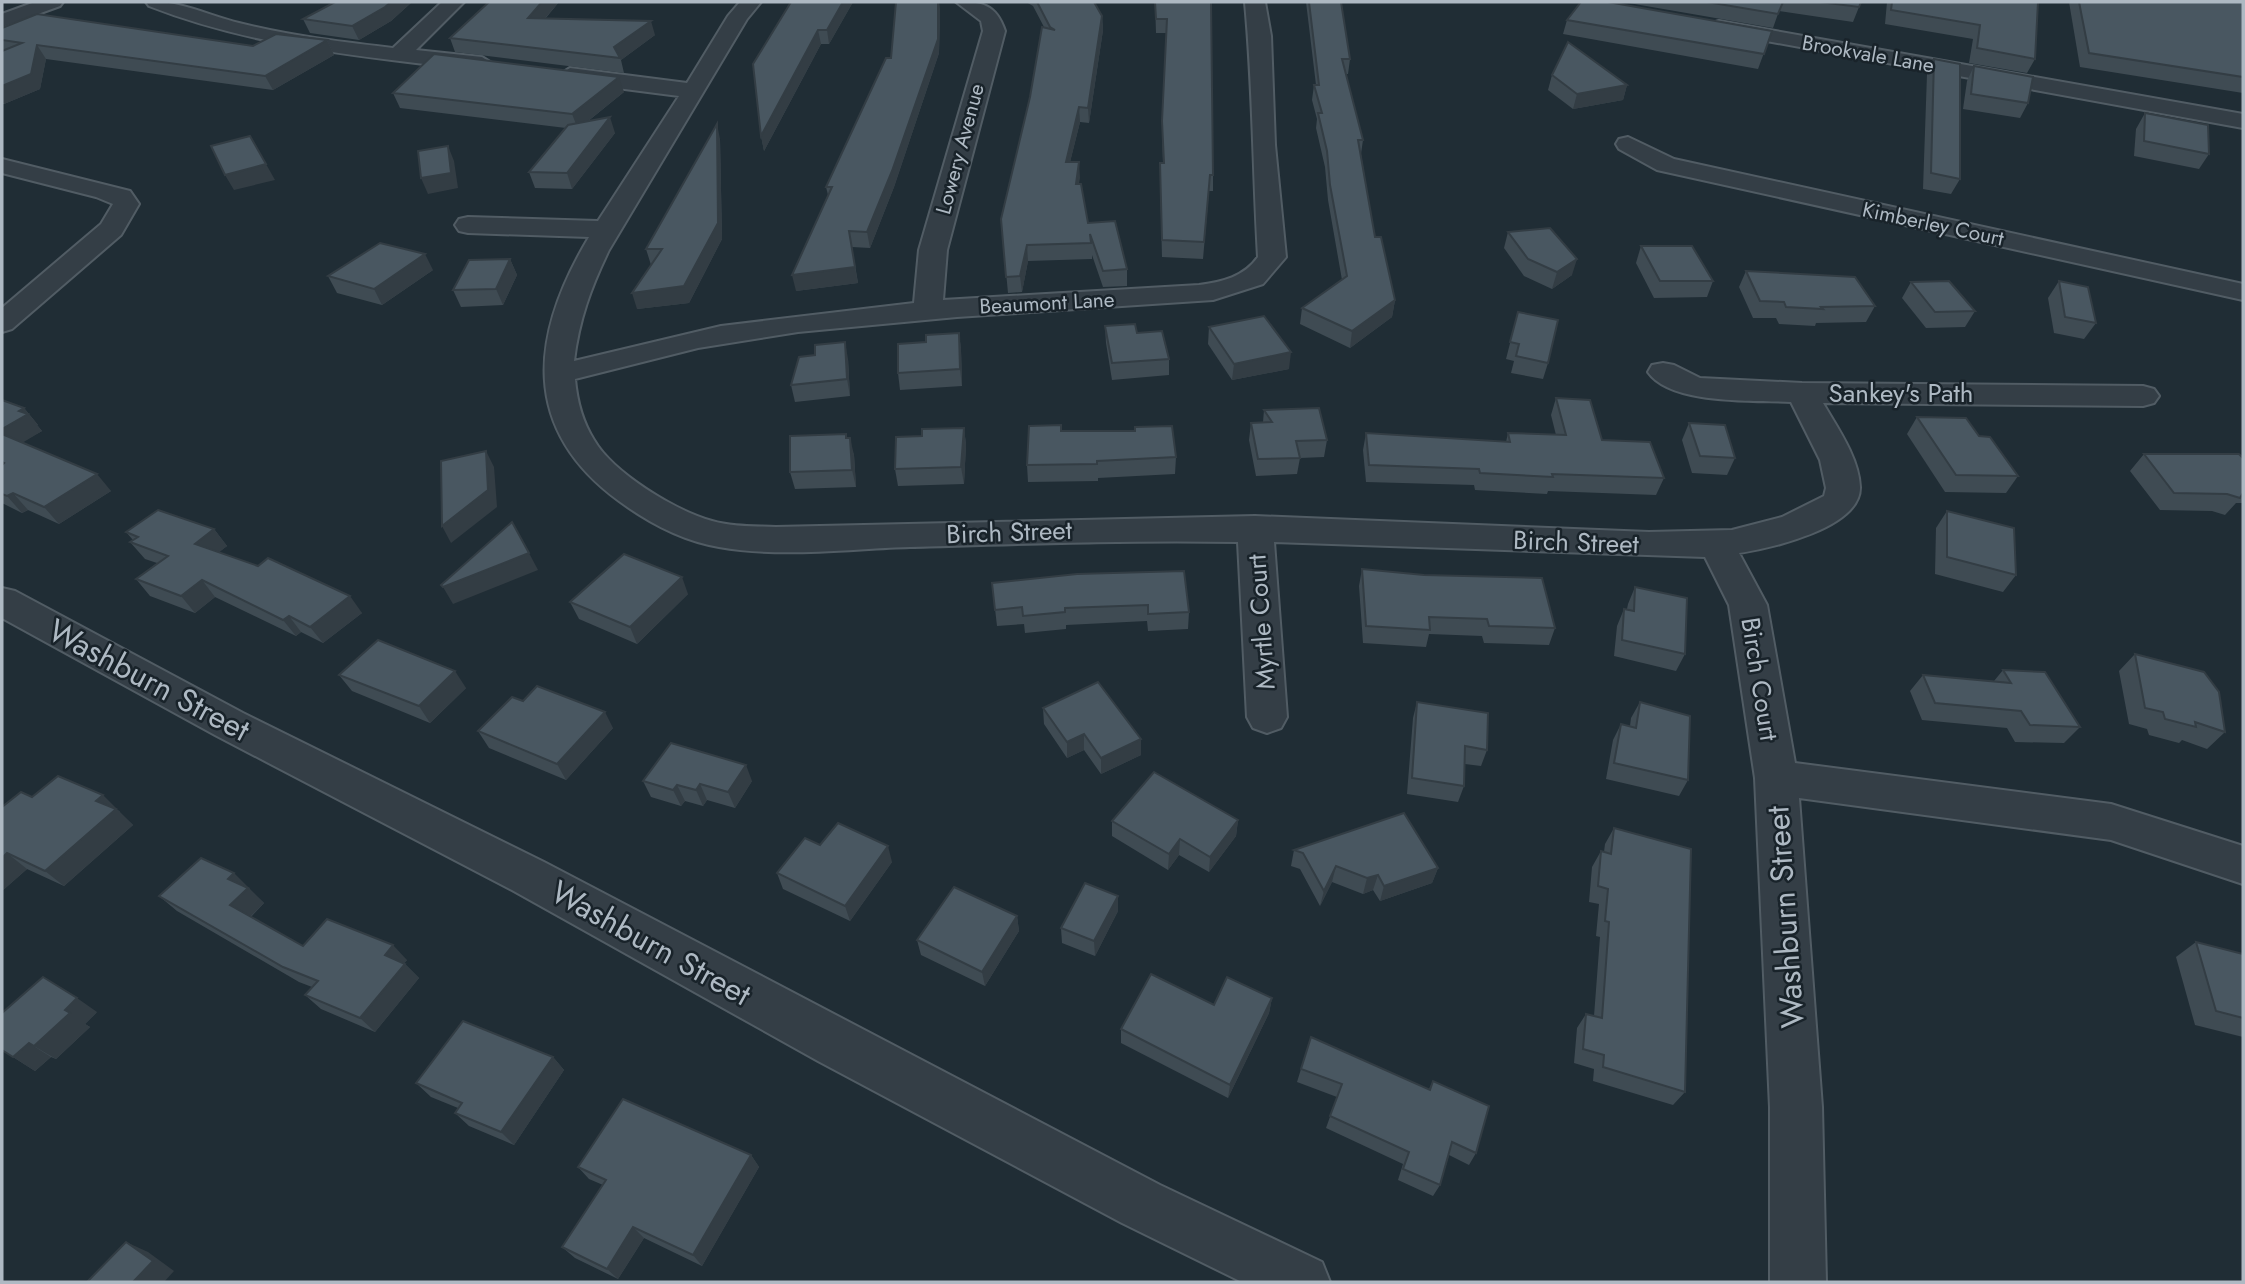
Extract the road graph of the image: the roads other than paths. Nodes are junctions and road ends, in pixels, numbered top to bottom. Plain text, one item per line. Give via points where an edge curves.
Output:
1 (53, 2) edge
2 (156, 2) edge
3 (454, 2) edge
4 (751, 2) edge
5 (966, 2) edge
6 (1255, 2) edge
7 (2, 21) edge
8 (1699, 24) edge
9 (399, 54) junction
10 (507, 67) edge
11 (547, 72) edge
12 (693, 91) junction
13 (2243, 121) edge
14 (1628, 144) dead end
15 (2, 166) edge
16 (468, 225) dead end
17 (604, 229) junction
18 (2243, 292) edge
19 (928, 310) junction
20 (2, 323) edge
21 (1663, 372) dead end
22 (558, 374) junction
23 (1802, 393) junction
24 (2143, 396) dead end
25 (1255, 528) junction
26 (1717, 545) junction
27 (2, 601) edge
28 (1267, 717) dead end
29 (1776, 778) junction
30 (2243, 865) edge
31 (1302, 1282) edge
32 (1798, 1282) edge

1 - 7 street
2 - 9 street via 247,33
3 - 9 street
4 - 12 street, Birch Street
5 - 19 street, Lowery Avenue via 990,18 993,31 933,250
6 - 19 street, Beaumont Lane via 1272,257 1259,276 1230,288 1182,295
8 - 13 street, Brookvale Lane
9 - 10 street
11 - 12 street
12 - 17 street, Birch Street
14 - 18 street, Kimberley Court via 1666,164
15 - 20 street via 105,191 121,196 127,204 112,229
16 - 17 street
17 - 22 street, Birch Street via 571,299 558,351
19 - 22 street, Beaumont Lane via 743,331
21 - 23 street, Sankey's Path via 1694,387
22 - 25 street, Birch Street via 577,442 608,477 714,535 782,539
23 - 24 street, Sankey's Path
23 - 26 street, Birch Street via 1837,462 1843,481 1841,499 1827,512 1773,536
25 - 26 street, Birch Street via 1596,545
25 - 28 street, Myrtle Court
26 - 29 street, Birch Court via 1748,606
27 - 31 street, Washburn Street via 229,724 528,876 848,1051
29 - 30 street, Washburn Street via 2111,822
29 - 32 street, Washburn Street via 1796,1107

